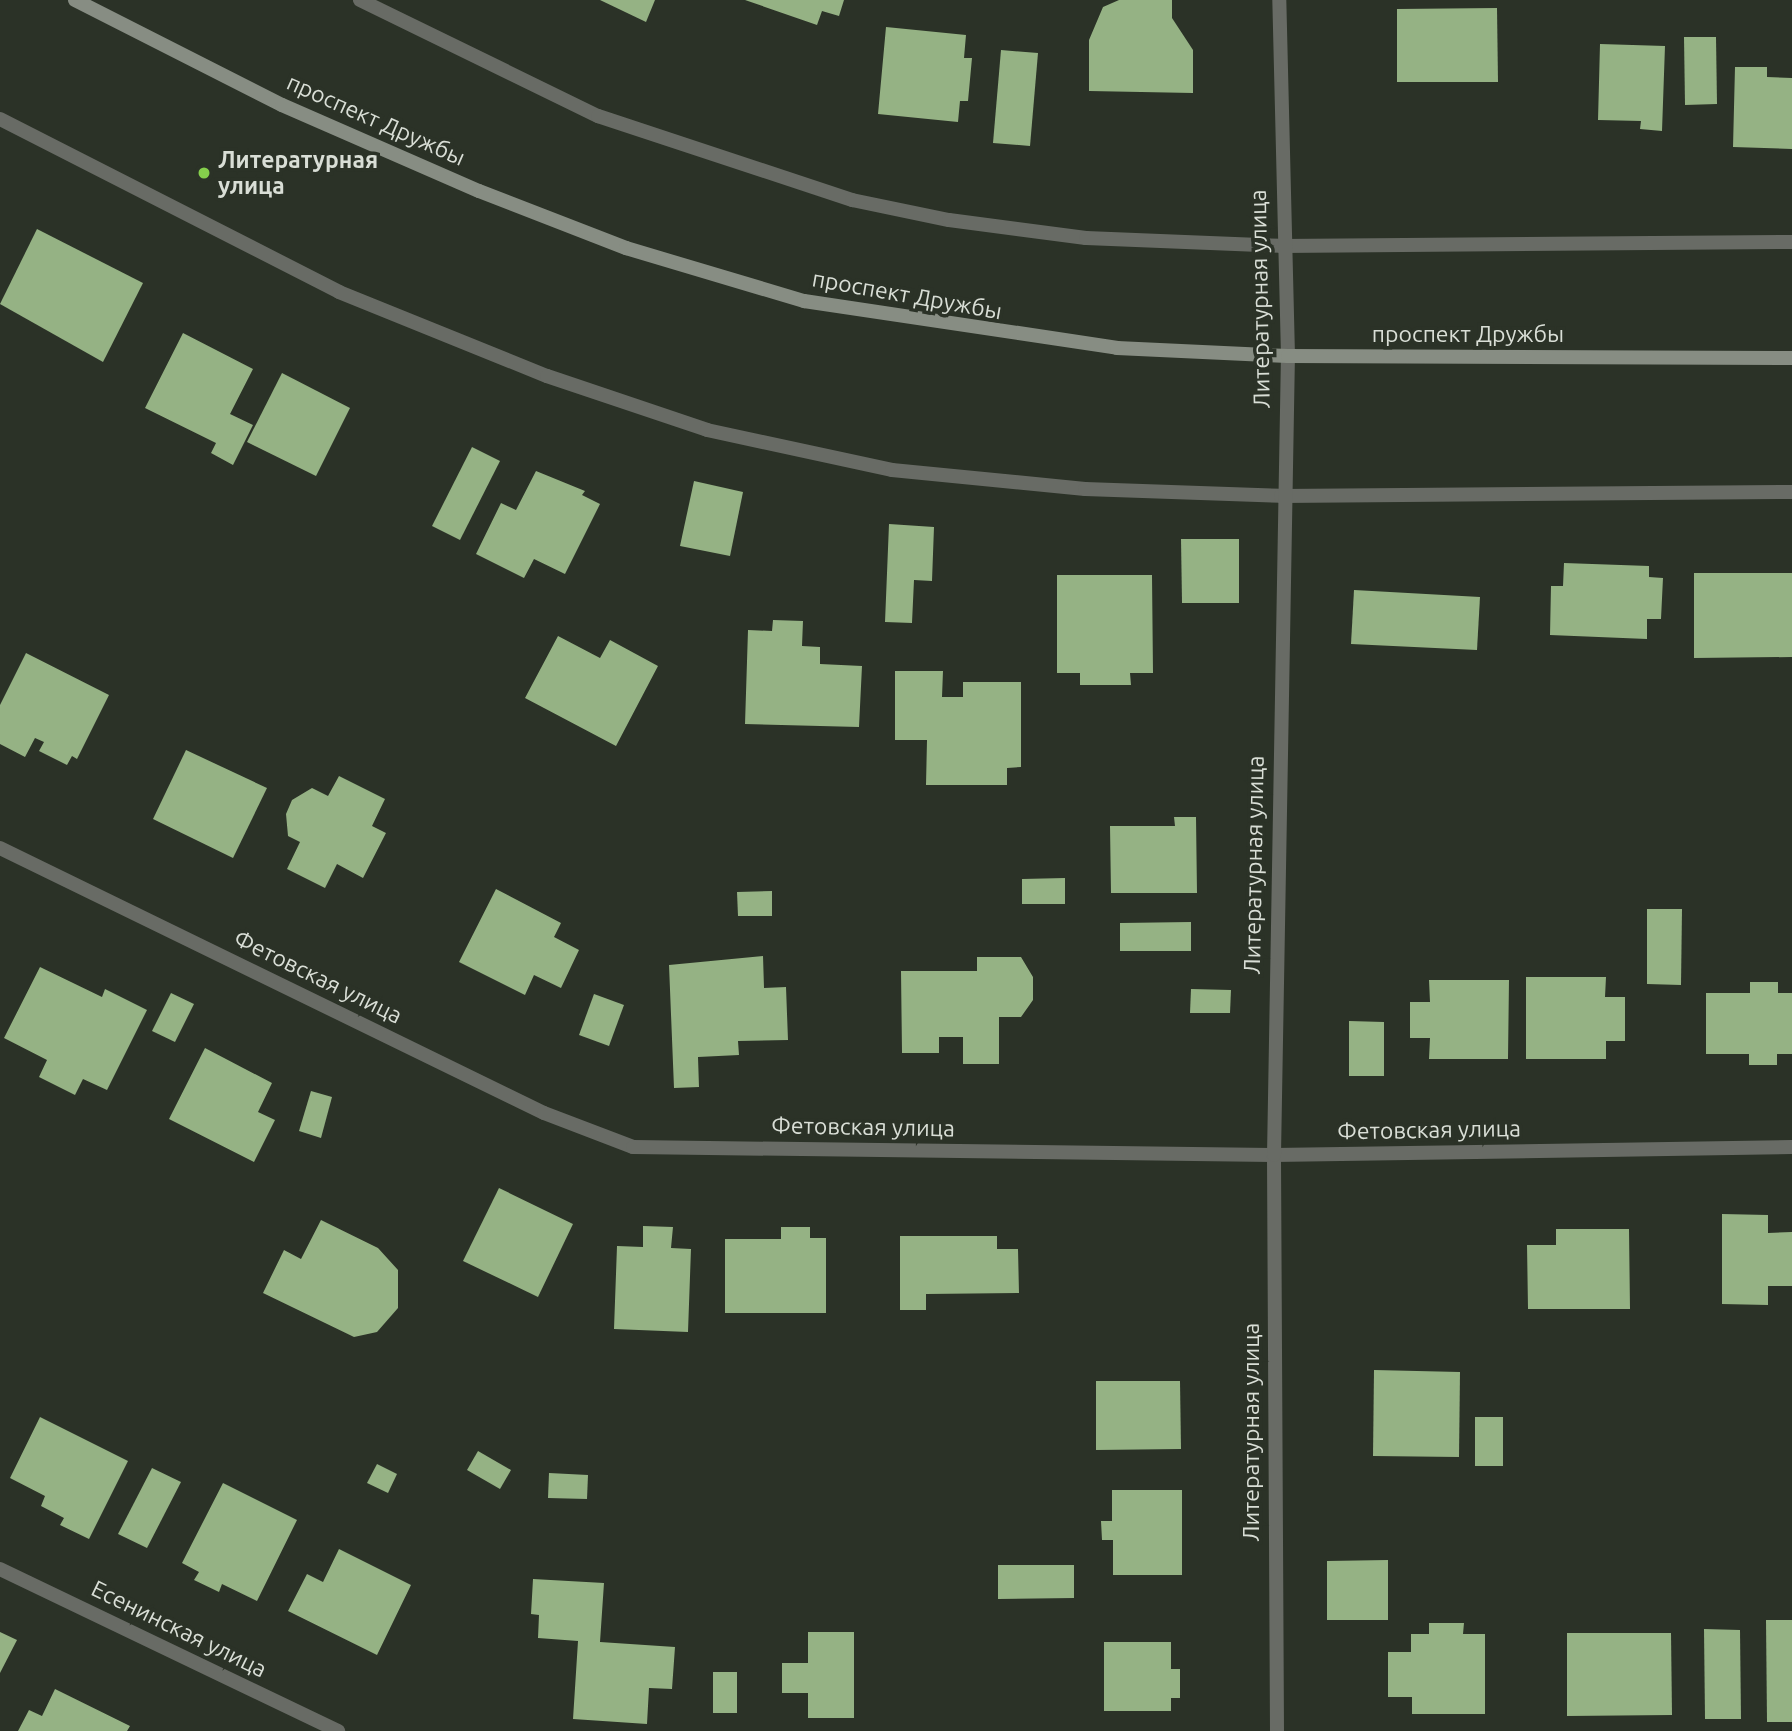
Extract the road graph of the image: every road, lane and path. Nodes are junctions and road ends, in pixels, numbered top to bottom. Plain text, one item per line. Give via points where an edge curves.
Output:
1 (75, 0) edge
2 (360, 0) edge
3 (1279, 0) edge
4 (0, 118) edge
5 (1792, 242) edge
6 (1281, 246) junction
7 (1288, 356) junction
8 (1792, 358) edge
9 (1792, 492) edge
10 (1281, 496) junction
11 (0, 848) edge
12 (1792, 1147) edge
13 (1274, 1155) junction
14 (0, 1569) edge
15 (338, 1731) edge
16 (1277, 1731) edge

1 - 7 main road, проспект Дружбы via 282,104 479,191 625,248 804,301 1117,348
2 - 6 street via 598,116 852,200 1086,238
3 - 6 street, Литературная улица
4 - 10 street via 340,292 547,376 706,430 892,470 1085,489
5 - 6 street
6 - 7 street, Литературная улица
7 - 8 main road, проспект Дружбы
7 - 10 street, Литературная улица
9 - 10 street
10 - 13 street, Литературная улица
11 - 13 street, Фетовская улица via 544,1113 633,1147
12 - 13 street, Фетовская улица
13 - 16 street, Литературная улица
14 - 15 street, Есенинская улица

